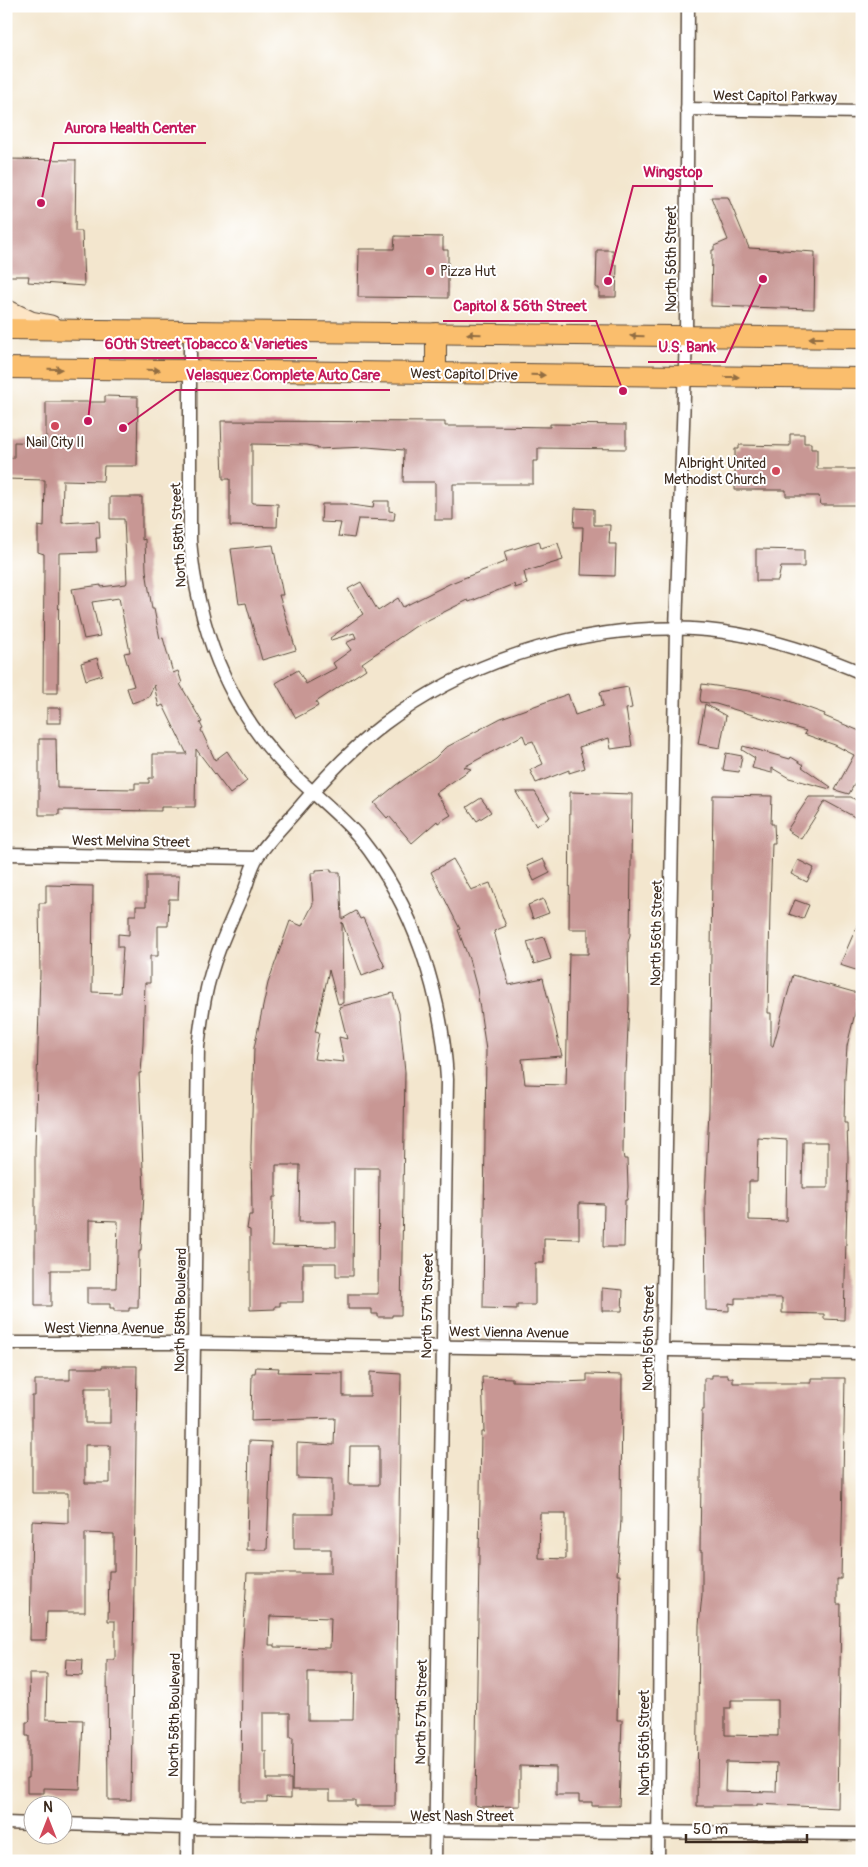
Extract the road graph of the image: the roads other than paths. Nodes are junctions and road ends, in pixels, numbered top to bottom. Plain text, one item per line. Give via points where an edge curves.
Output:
1 (688, 6) edge
2 (687, 110) junction
3 (862, 112) edge
4 (6, 308) edge
5 (6, 329) edge
6 (72, 329) junction
7 (190, 330) junction
8 (436, 333) junction
9 (686, 337) junction
10 (862, 338) edge
11 (6, 368) edge
12 (190, 370) junction
13 (436, 373) junction
14 (683, 377) junction
15 (862, 378) edge
16 (676, 629) junction
17 (862, 673) edge
18 (313, 791) junction
19 (6, 854) edge
20 (256, 858) junction
21 (6, 1343) edge
22 (195, 1343) junction
23 (441, 1346) junction
24 (662, 1350) junction
25 (862, 1353) edge
26 (6, 1823) edge
27 (22, 1824) edge
28 (72, 1824) edge
29 (187, 1828) junction
30 (435, 1831) junction
31 (659, 1832) junction
32 (862, 1834) edge
33 (187, 1861) edge
34 (435, 1861) edge
35 (658, 1861) edge

1 - 2 street, North 56th Street
2 - 3 street, West Capitol Parkway
2 - 9 street, North 56th Street
4 - 6 main road via 31,321
5 - 6 main road
6 - 7 main road
7 - 8 main road
7 - 12 street, North 58th Street
9 -> 8 main road
8 - 13 main road
10 -> 9 main road
9 - 14 street, North 56th Street
11 -> 12 main road, West Capitol Drive
12 - 13 main road, West Capitol Drive
12 - 18 street, North 58th Street via 190,540 193,573 206,633 231,691 248,719 287,768
13 -> 14 main road, West Capitol Drive
14 -> 15 main road, West Capitol Drive
14 - 16 street, North 56th Street
16 - 17 street via 708,630 782,644
16 - 18 street via 575,639 479,670 413,704 384,724
16 - 24 street, North 56th Street
18 - 20 street, North 58th Boulevard
18 - 23 street, North 57th Street via 359,837 393,886 421,950 439,1011 445,1045 446,1080
19 - 20 street, West Melvina Street
20 - 22 street, North 58th Boulevard via 220,947 205,997 198,1047
21 - 22 street, West Vienna Avenue
22 - 23 street, West Vienna Avenue
22 - 29 street, North 58th Boulevard
23 - 24 street, West Vienna Avenue
23 - 30 street, North 57th Street
24 - 25 street, West Vienna Avenue
24 - 31 street, North 56th Street
26 - 27 street
28 - 29 street, West Nash Street
29 - 30 street, West Nash Street
29 - 33 street, North 58th Boulevard
30 - 31 street, West Nash Street
30 - 34 street, North 57th Street
31 - 32 street, West Nash Street
31 - 35 street, North 56th Street

